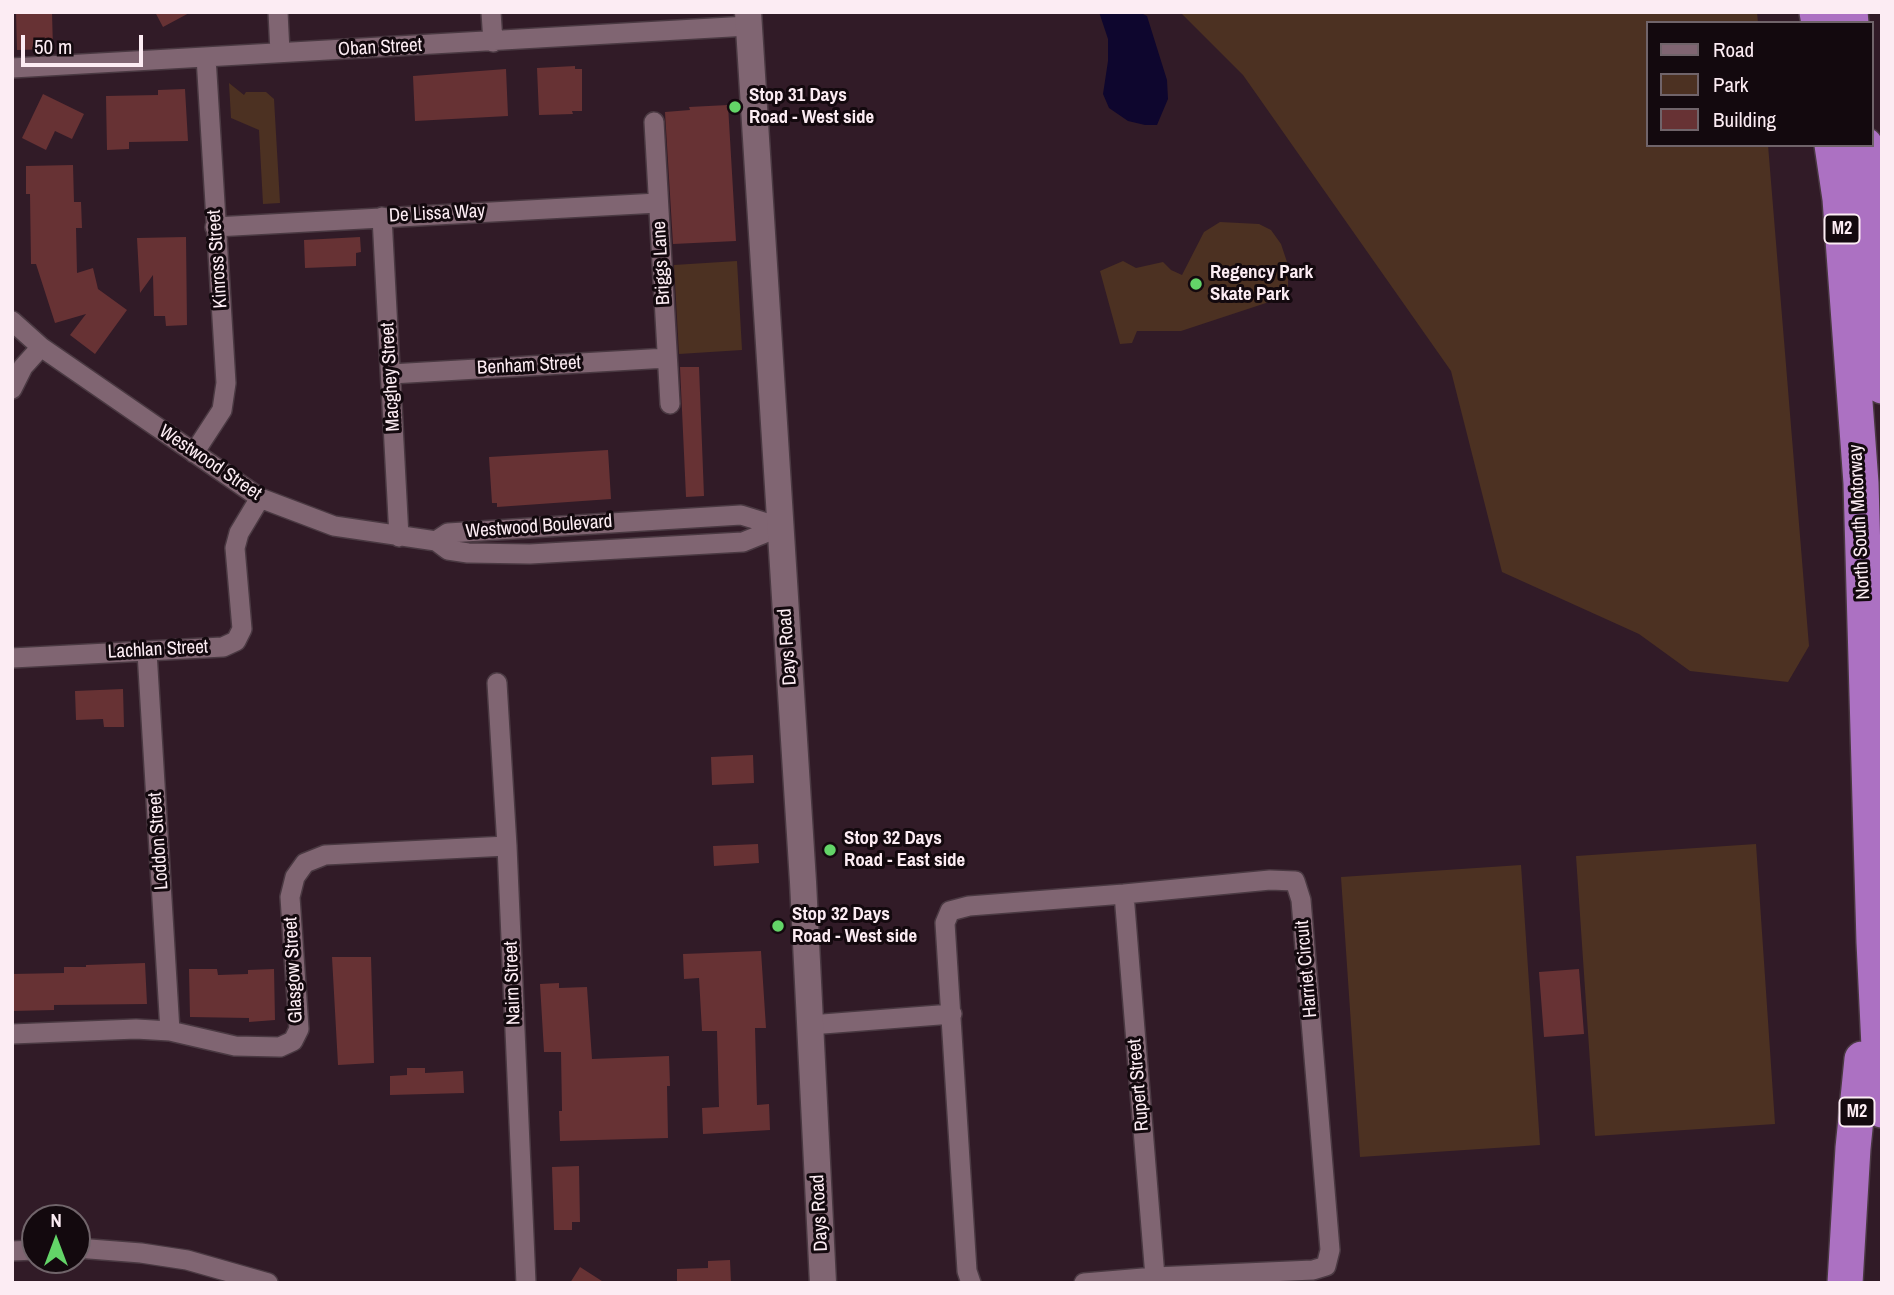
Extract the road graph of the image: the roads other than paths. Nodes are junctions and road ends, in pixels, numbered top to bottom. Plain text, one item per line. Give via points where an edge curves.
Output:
1 (278, 12) edge
2 (491, 12) edge
3 (748, 19) edge
4 (493, 41) junction
5 (280, 52) junction
6 (206, 57) junction
7 (12, 68) edge
8 (654, 122) dead end
9 (1832, 147) edge
10 (1864, 147) edge
11 (658, 203) junction
12 (382, 217) junction
13 (215, 227) junction
14 (12, 321) edge
15 (41, 347) junction
16 (667, 358) junction
17 (391, 374) junction
18 (1882, 386) edge
19 (12, 389) edge
20 (670, 404) dead end
21 (194, 453) junction
22 (260, 498) junction
23 (695, 517) junction
24 (780, 527) junction
25 (399, 537) junction
26 (436, 541) junction
27 (694, 545) junction
28 (147, 652) junction
29 (12, 658) edge
30 (497, 683) dead end
31 (507, 846) junction
32 (1124, 894) junction
33 (1874, 942) junction
34 (952, 1014) junction
35 (810, 1025) junction
36 (170, 1031) junction
37 (12, 1034) edge
38 (1882, 1110) edge
39 (91, 1249) edge
40 (1154, 1277) junction
41 (268, 1283) edge
42 (526, 1283) edge
43 (823, 1283) edge
44 (971, 1283) edge
45 (1084, 1283) edge
46 (1844, 1283) edge

1 - 5 street
2 - 4 street
3 - 4 street, Oban Street
3 - 24 street, Days Road
4 - 5 street, Oban Street
5 - 6 street, Oban Street
6 - 7 street, Oban Street
6 - 13 street, Kinross Street
8 - 11 street, Briggs Lane
9 - 33 highway, North South Motorway / M2 via 1861,483
10 - 18 highway, M2
11 - 12 street, De Lissa Way
11 - 16 street, Briggs Lane
12 - 13 street, De Lissa Way
12 - 17 street, Macghey Street
13 - 21 street, Kinross Street via 226,383 222,410
14 - 15 street, Westwood Street
15 - 19 street
15 - 21 street, Westwood Street
16 - 17 street, Benham Street
16 - 20 street, Briggs Lane
17 - 25 street, Macghey Street
21 - 22 street, Westwood Street
22 - 25 street, Westwood Street via 334,526
22 - 28 street, Lachlan Street via 235,548 242,629 236,641 223,647
23 - 24 street, Westwood Boulevard via 741,515
23 - 26 street, Westwood Boulevard via 448,533
23 - 27 street via 699,535
24 - 27 street, Westwood Boulevard via 743,542
24 - 35 street, Days Road
25 - 26 street, Westwood Street
26 - 27 street, Westwood Boulevard via 449,550 468,553 530,554
28 - 29 street, Lachlan Street
28 - 36 street, Loddon Street
30 - 31 street, Nairn Street
31 - 36 street, Glasgow Street via 325,855 305,863 290,897 299,1029 293,1041 280,1047 235,1046
31 - 42 street, Nairn Street
32 - 34 street, Harriet Circuit via 950,911 945,923
32 - 40 street, Rupert Street
32 - 40 street, Harriet Circuit via 1295,881 1301,900 1328,1223 1326,1266
33 - 38 highway, North South Motorway / M2
33 - 46 highway, M2
34 - 35 street
34 - 44 street, Harriet Circuit
35 - 43 street, Days Road
36 - 37 street, Glasgow Street
39 - 41 street via 187,1260
40 - 45 street, Harriet Circuit

